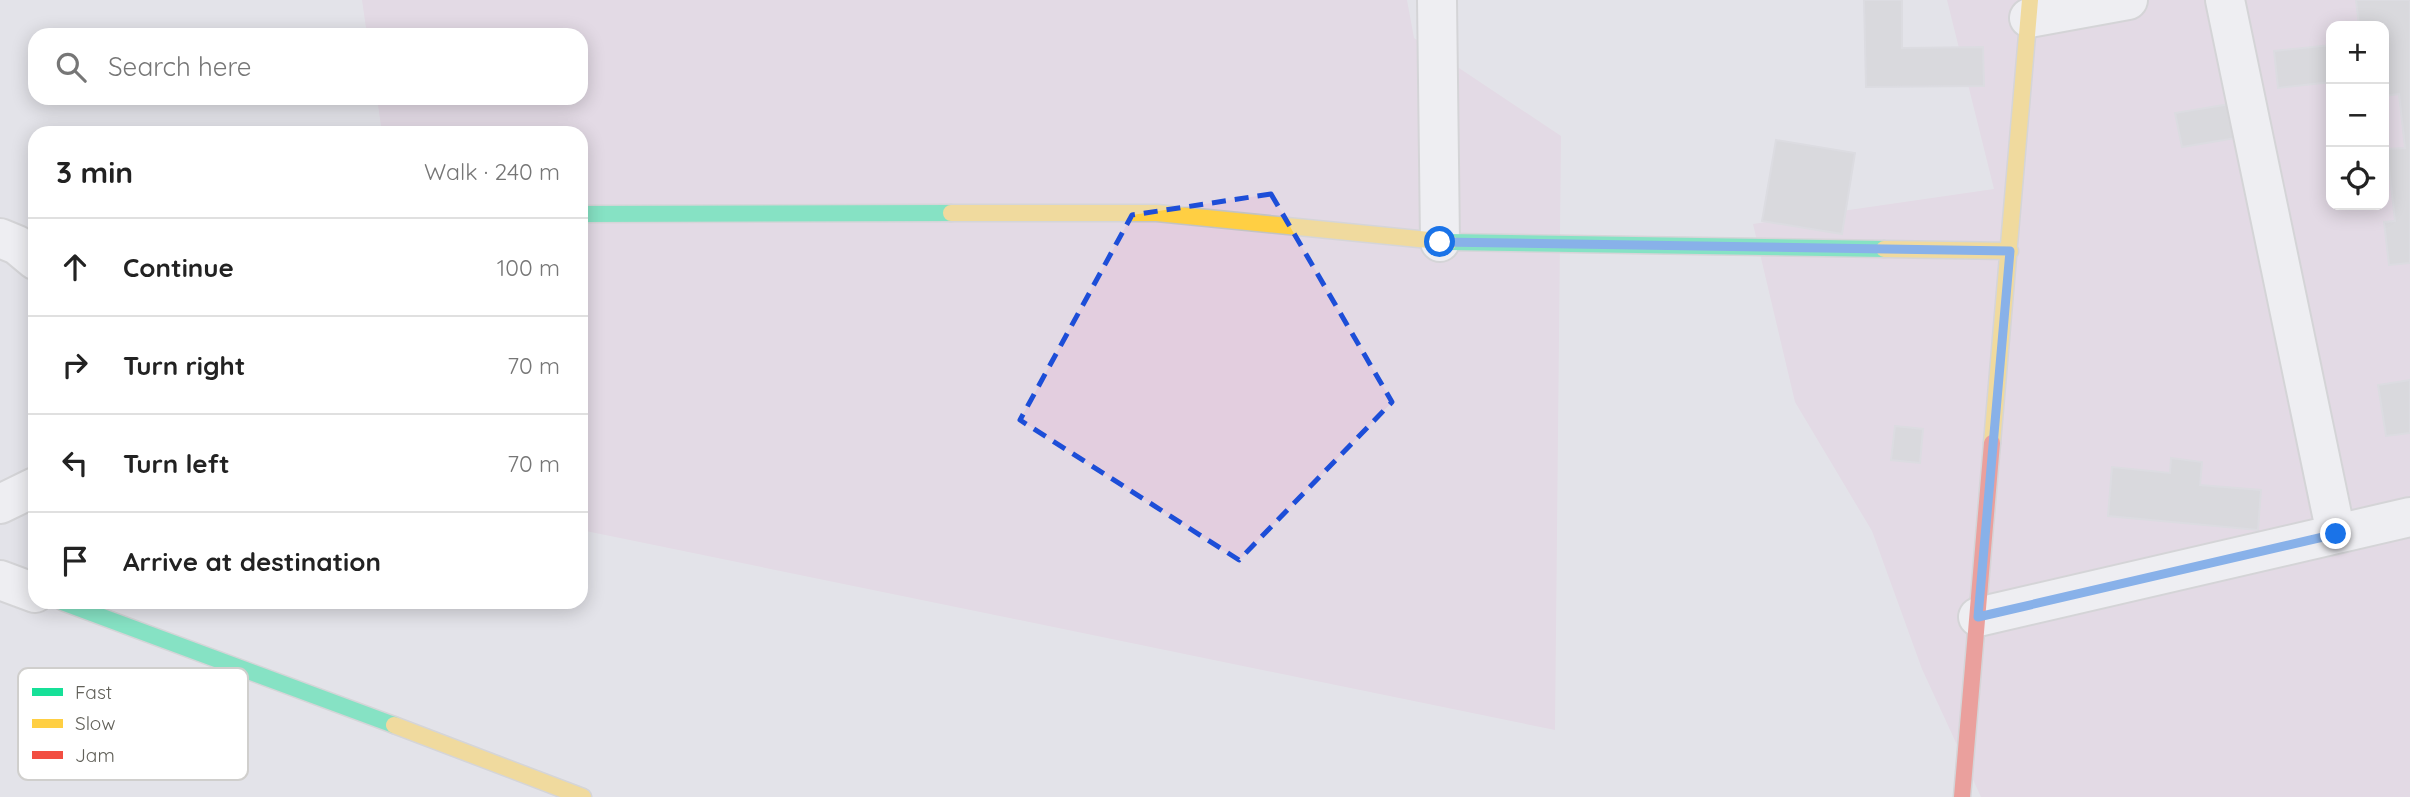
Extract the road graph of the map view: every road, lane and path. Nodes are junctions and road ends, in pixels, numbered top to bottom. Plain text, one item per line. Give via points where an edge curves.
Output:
1 (1437, 0) edge
2 (2128, 0) edge
3 (2225, 0) edge
4 (2030, 9) edge
5 (588, 214) edge
6 (0, 238) edge
7 (1440, 242) junction
8 (2010, 251) junction
9 (28, 254) edge
10 (28, 490) edge
11 (0, 504) edge
12 (2410, 517) edge
13 (2336, 534) junction
14 (0, 580) edge
15 (28, 590) edge
16 (82, 609) edge
17 (1978, 617) junction
18 (242, 668) edge
19 (248, 670) edge
20 (583, 797) edge
21 (1962, 797) edge

1 - 7 street
2 - 4 street
3 - 13 street
4 - 8 street
5 - 7 street via 1157,214
6 - 9 street
7 - 8 street
8 - 17 street
10 - 11 street
12 - 13 street
13 - 17 street
14 - 15 street
16 - 18 street
17 - 21 street
19 - 20 street

